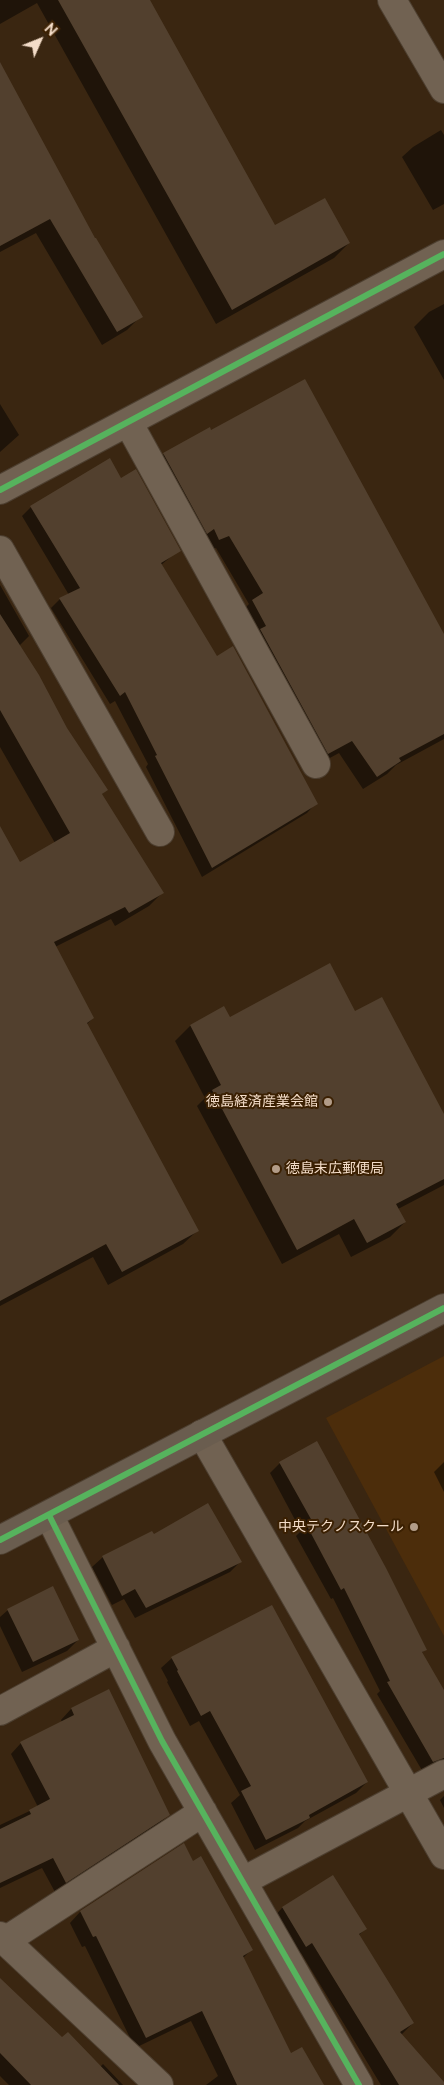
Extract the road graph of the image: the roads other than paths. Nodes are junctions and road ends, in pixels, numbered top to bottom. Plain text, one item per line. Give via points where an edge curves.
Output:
1 (392, 0) edge
2 (444, 89) edge
3 (444, 254) edge
4 (128, 422) junction
5 (0, 490) edge
6 (0, 550) edge
7 (316, 764) dead end
8 (160, 832) dead end
9 (444, 1308) edge
10 (202, 1434) junction
11 (48, 1515) junction
12 (0, 1540) edge
13 (116, 1648) junction
14 (0, 1711) edge
15 (444, 1774) edge
16 (409, 1794) junction
17 (203, 1812) junction
18 (444, 1855) edge
19 (243, 1881) junction
20 (2, 1938) edge
21 (159, 2085) edge
22 (359, 2085) edge

1 - 2 street
3 - 4 street
4 - 5 street
4 - 7 street
6 - 8 street
9 - 10 street
10 - 11 street
10 - 16 street
11 - 12 street
11 - 13 street
13 - 14 street
13 - 17 street via 162,1741
15 - 16 street
16 - 18 street
16 - 19 street
17 - 19 street
17 - 20 street
19 - 22 street
20 - 21 street

